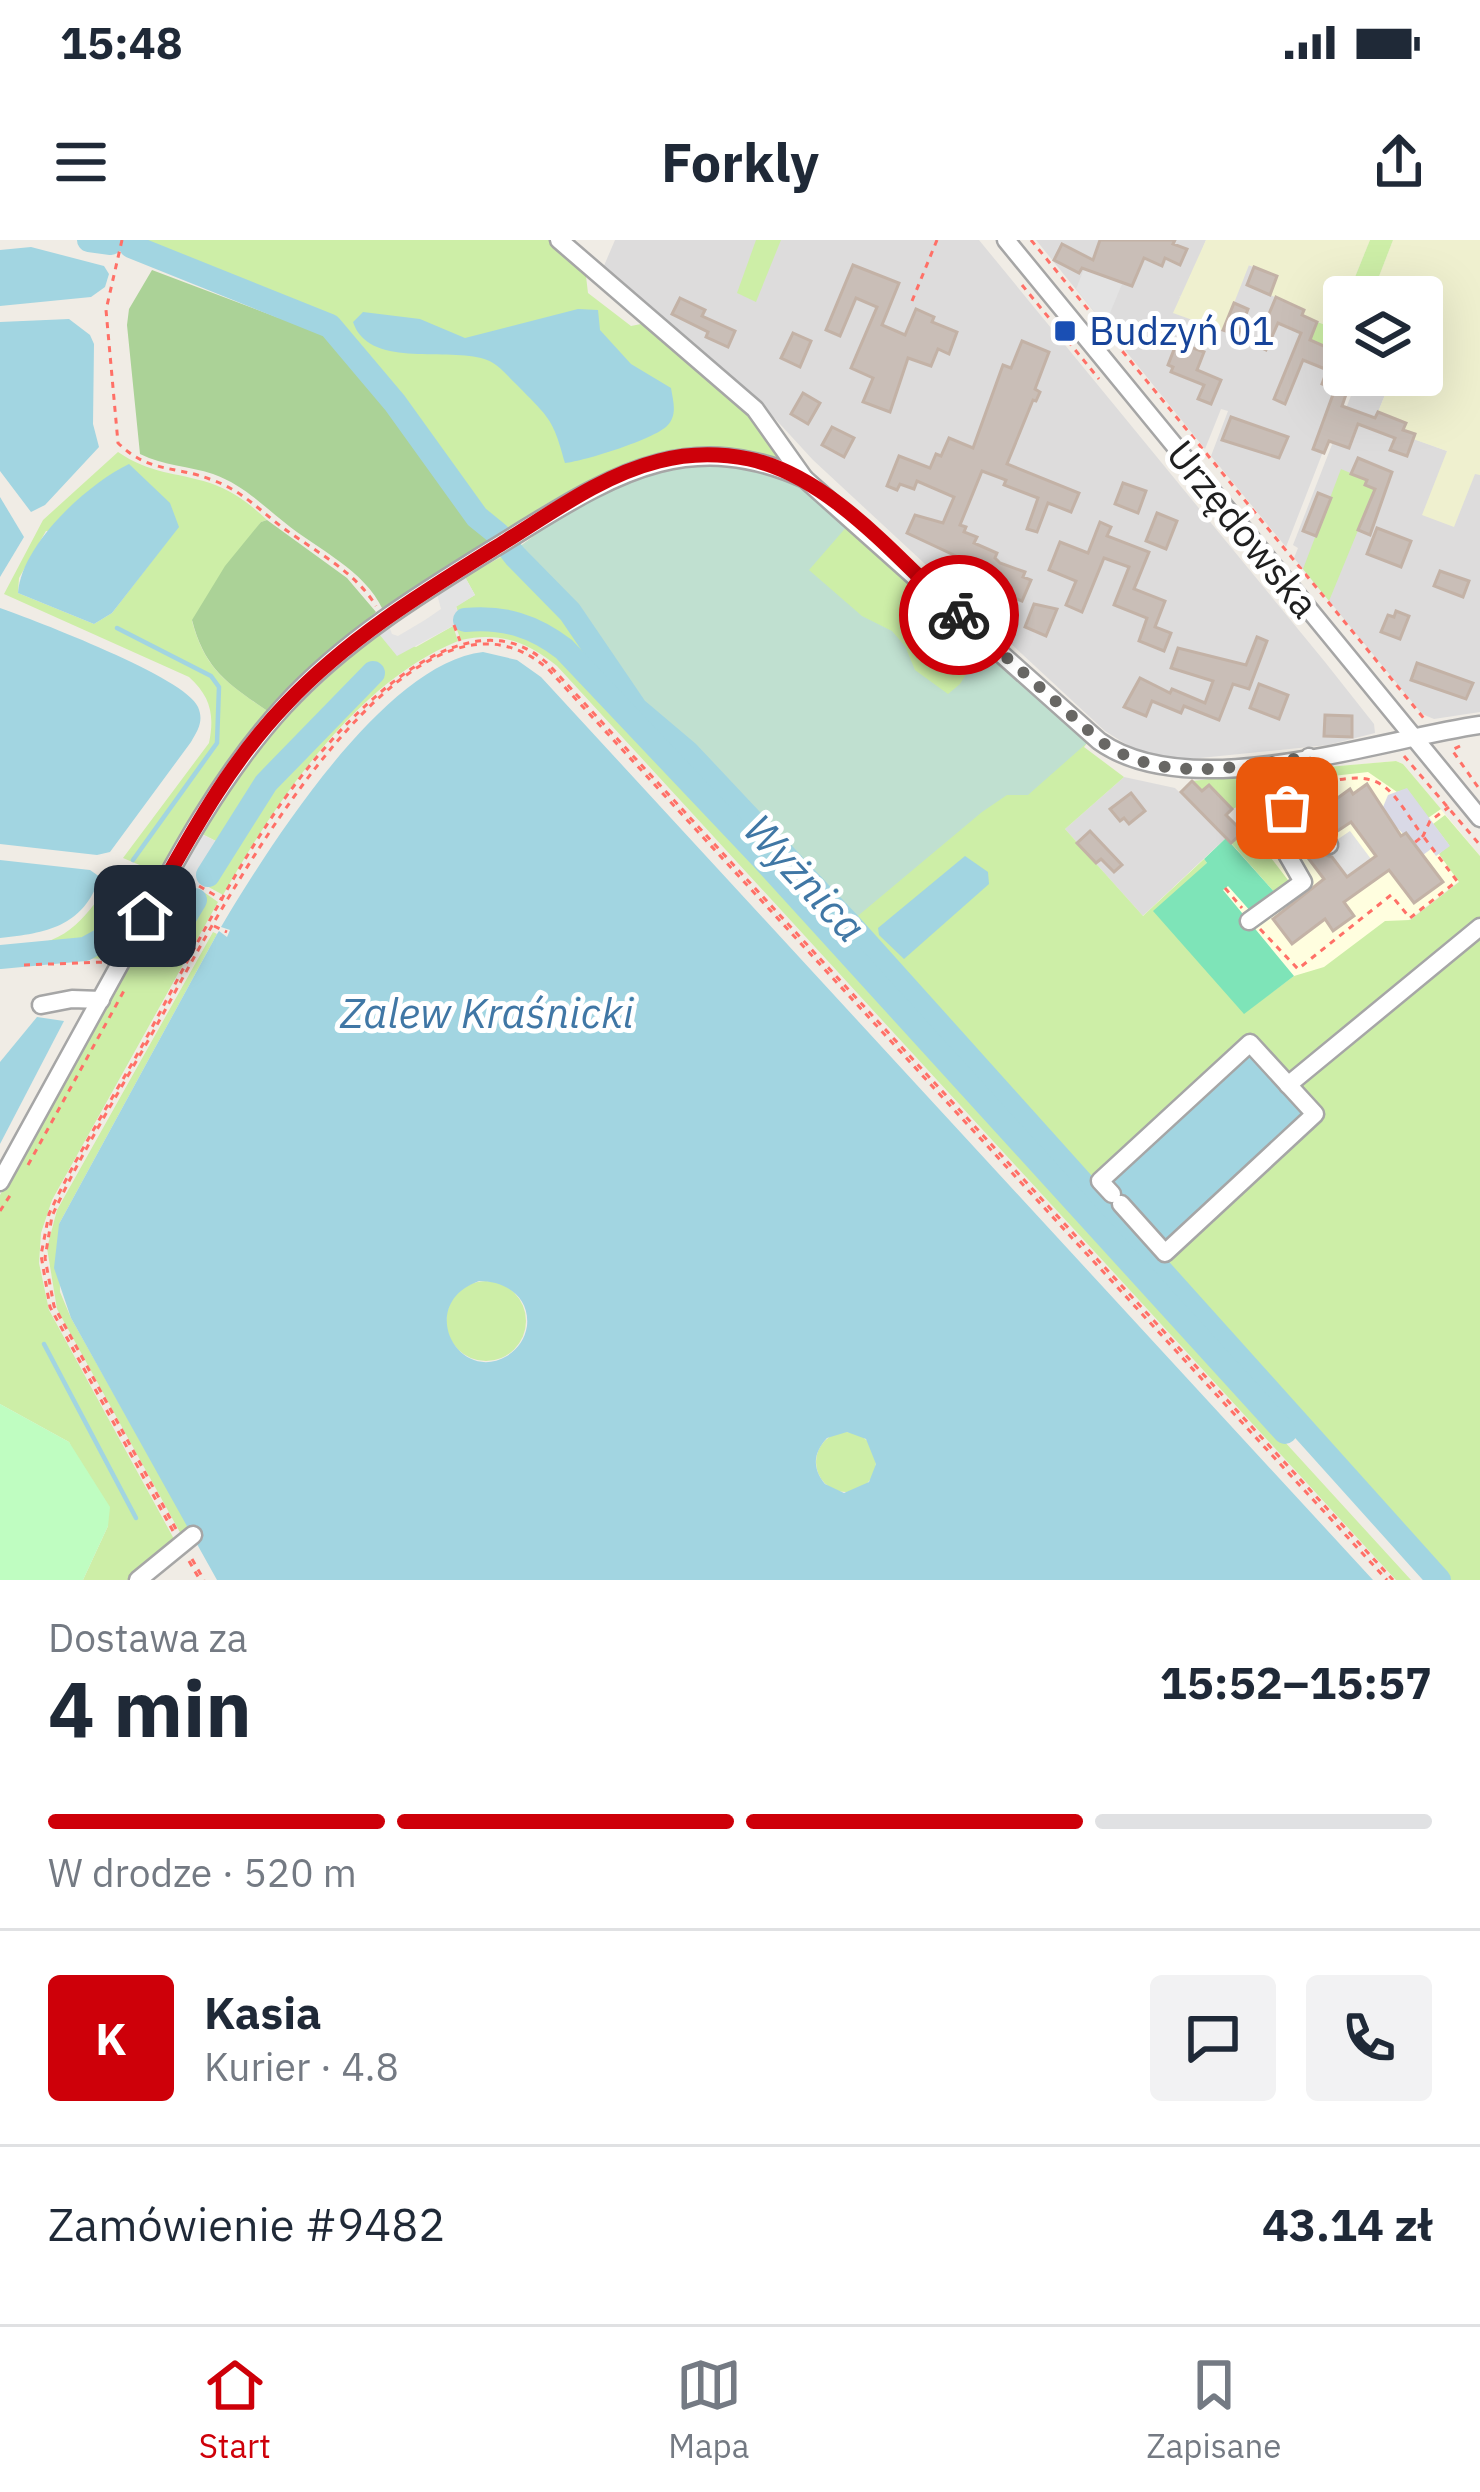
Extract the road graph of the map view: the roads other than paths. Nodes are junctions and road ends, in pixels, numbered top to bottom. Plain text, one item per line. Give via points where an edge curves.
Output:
1 (560, 240) edge
2 (1006, 240) edge
3 (1076, 295) road end
4 (1065, 312) junction
5 (1101, 326) road end
6 (1090, 343) junction
7 (805, 478) junction
8 (1480, 725) edge
9 (1414, 739) junction
10 (1309, 757) junction
11 (1296, 797) junction
12 (1480, 818) edge
13 (1329, 845) dead end
14 (1250, 920) road end
15 (1480, 927) edge
16 (101, 1000) junction
17 (41, 1006) dead end
18 (1288, 1085) junction
19 (0, 1182) edge
20 (185, 1540) road end
21 (138, 1580) edge

1 - 7 street via 755,409
2 - 4 street, Urzędowska
3 - 4 street
4 - 6 street, Urzędowska
5 - 6 street
6 - 9 street, Urzędowska
7 - 10 street via 1113,751 1186,770
7 - 16 street via 748,459 674,458 601,484 382,623 318,673 213,796
8 - 9 street
9 - 10 street
9 - 12 street, Urzędowska
10 - 11 street via 1314,785
11 - 13 street
11 - 14 street via 1276,841 1303,882
15 - 18 street
16 - 17 street
16 - 19 street
18 - 18 street via 1250,1043 1100,1181 1165,1252 1315,1114
20 - 21 street

